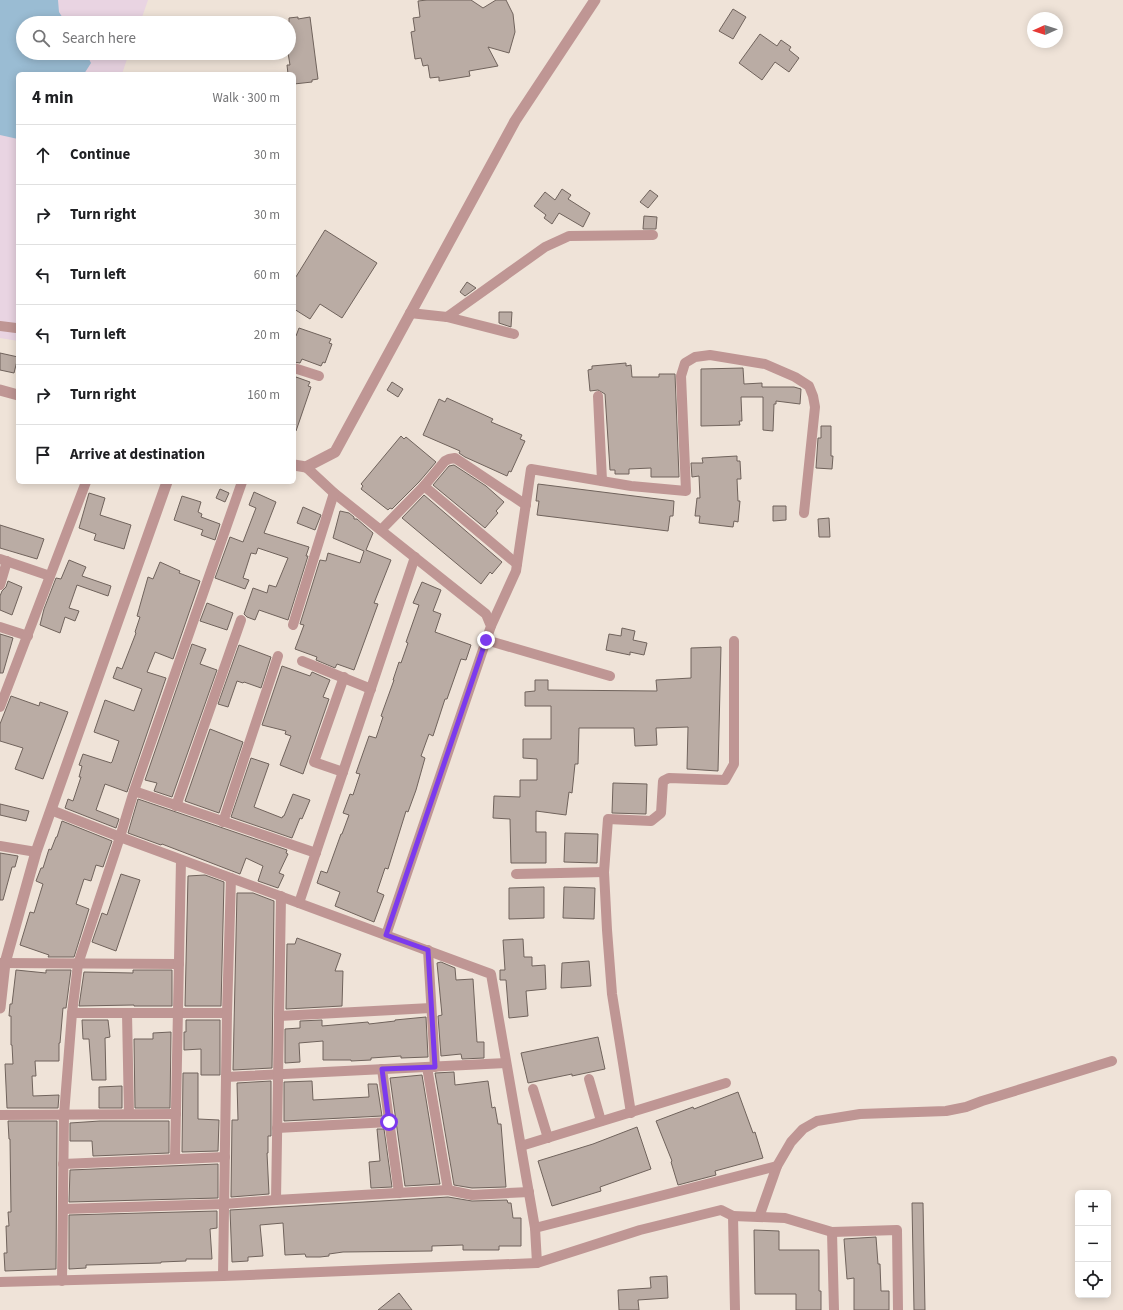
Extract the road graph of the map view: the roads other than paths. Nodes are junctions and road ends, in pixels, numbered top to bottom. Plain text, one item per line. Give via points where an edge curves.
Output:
1 (595, 0) edge
2 (653, 235) dead end
3 (410, 313) junction
4 (447, 317) junction
5 (0, 326) edge
6 (16, 328) dead end
7 (514, 334) dead end
8 (296, 369) edge
9 (319, 376) dead end
10 (0, 390) edge
11 (16, 394) edge
12 (598, 396) dead end
13 (296, 465) edge
14 (306, 467) junction
15 (602, 481) junction
16 (85, 484) edge
17 (166, 484) edge
18 (241, 484) edge
19 (424, 486) junction
20 (334, 493) junction
21 (526, 505) junction
22 (804, 512) dead end
23 (381, 530) junction
24 (415, 557) junction
25 (4, 560) edge
26 (517, 564) junction
27 (50, 576) junction
28 (0, 585) edge
29 (241, 620) dead end
30 (293, 625) dead end
31 (491, 626) junction
32 (0, 627) edge
33 (28, 636) junction
34 (486, 640) junction
35 (734, 641) dead end
36 (278, 656) dead end
37 (302, 661) dead end
38 (610, 676) dead end
39 (344, 677) junction
40 (371, 689) junction
41 (0, 707) edge
42 (343, 772) junction
43 (134, 791) junction
44 (176, 806) junction
45 (51, 810) junction
46 (223, 822) junction
47 (120, 837) junction
48 (0, 846) edge
49 (36, 852) junction
50 (316, 853) junction
51 (181, 860) junction
52 (604, 872) junction
53 (516, 874) dead end
54 (231, 878) junction
55 (281, 896) junction
56 (299, 903) junction
57 (386, 935) junction
58 (428, 950) junction
59 (3, 963) edge
60 (78, 964) junction
61 (179, 964) junction
62 (0, 1008) edge
63 (431, 1008) junction
64 (72, 1013) junction
65 (128, 1013) junction
66 (178, 1013) junction
67 (227, 1013) junction
68 (279, 1016) junction
69 (1112, 1060) dead end
70 (506, 1063) junction
71 (431, 1067) junction
72 (382, 1069) junction
73 (278, 1074) junction
74 (226, 1077) junction
75 (589, 1079) dead end
76 (726, 1083) dead end
77 (533, 1090) dead end
78 (630, 1113) junction
79 (129, 1114) junction
80 (176, 1114) junction
81 (0, 1115) edge
82 (64, 1115) junction
83 (601, 1121) junction
84 (389, 1122) junction
85 (277, 1128) junction
86 (548, 1138) junction
87 (521, 1146) junction
88 (225, 1157) junction
89 (176, 1159) junction
90 (63, 1164) junction
91 (777, 1166) junction
92 (448, 1190) junction
93 (529, 1192) junction
94 (399, 1193) junction
95 (276, 1200) junction
96 (224, 1204) junction
97 (63, 1209) junction
98 (733, 1216) junction
99 (759, 1217) junction
100 (535, 1228) junction
101 (832, 1232) junction
102 (538, 1263) junction
103 (223, 1276) junction
104 (62, 1281) junction
105 (0, 1282) edge
106 (735, 1310) edge
107 (834, 1310) edge
108 (898, 1310) edge

1 - 3 street via 515,121
2 - 4 street via 569,236 545,247
3 - 4 street
3 - 14 street via 335,452
4 - 7 street
5 - 6 street
8 - 9 street
10 - 11 street
12 - 15 street
13 - 14 street
14 - 20 street
15 - 21 street via 531,469
15 - 22 street via 686,491 681,376 684,363 695,357 710,355 765,364 809,386 815,407
16 - 27 street
17 - 45 street
18 - 43 street
19 - 21 street via 445,461 455,458
19 - 23 street
19 - 26 street
20 - 23 street
20 - 30 street
21 - 26 street
23 - 24 street
24 - 31 street via 486,614
24 - 40 street
25 - 27 street
25 - 28 street
26 - 31 street
27 - 33 street
29 - 44 street
31 - 34 street
32 - 33 street
33 - 41 street
34 - 38 street
34 - 57 street
35 - 52 street via 734,764 731,770 725,780 669,778 663,781 661,813 651,821 608,819
36 - 46 street
37 - 39 street
39 - 40 street
39 - 42 street via 314,762
40 - 42 street
42 - 50 street
43 - 44 street
43 - 47 street
44 - 46 street
45 - 47 street
45 - 49 street
46 - 50 street
47 - 51 street
47 - 60 street
48 - 49 street
49 - 59 street
50 - 56 street
51 - 54 street
51 - 61 street
52 - 53 street
52 - 78 street via 612,994
54 - 55 street
54 - 67 street
55 - 56 street
55 - 68 street
56 - 57 street
57 - 58 street
58 - 63 street
58 - 70 street via 491,974
59 - 60 street
59 - 62 street
60 - 61 street
60 - 64 street
61 - 66 street
63 - 68 street
63 - 71 street
64 - 65 street
64 - 82 street
65 - 66 street
65 - 79 street
66 - 67 street
66 - 80 street
67 - 74 street
68 - 73 street
69 - 91 street via 966,1107 946,1111 860,1114 817,1121 803,1129 791,1142
70 - 71 street
70 - 87 street
71 - 72 street
71 - 92 street
72 - 73 street
72 - 84 street
73 - 74 street
73 - 85 street
74 - 88 street
75 - 83 street
76 - 78 street
77 - 86 street
78 - 83 street
79 - 80 street
79 - 82 street
80 - 89 street
81 - 82 street
82 - 90 street
83 - 86 street
84 - 85 street
84 - 94 street
85 - 95 street
86 - 87 street
87 - 93 street
88 - 89 street
88 - 96 street
89 - 90 street
90 - 97 street
91 - 99 street
91 - 100 street
92 - 93 street via 472,1195
92 - 94 street
93 - 100 street
94 - 95 street
95 - 96 street
96 - 97 street
96 - 103 street
97 - 104 street
98 - 99 street
98 - 102 street via 721,1210 640,1230
98 - 106 street
99 - 101 street via 785,1218
100 - 102 street
101 - 107 street
101 - 108 street via 897,1230
102 - 103 street
103 - 104 street
104 - 105 street

